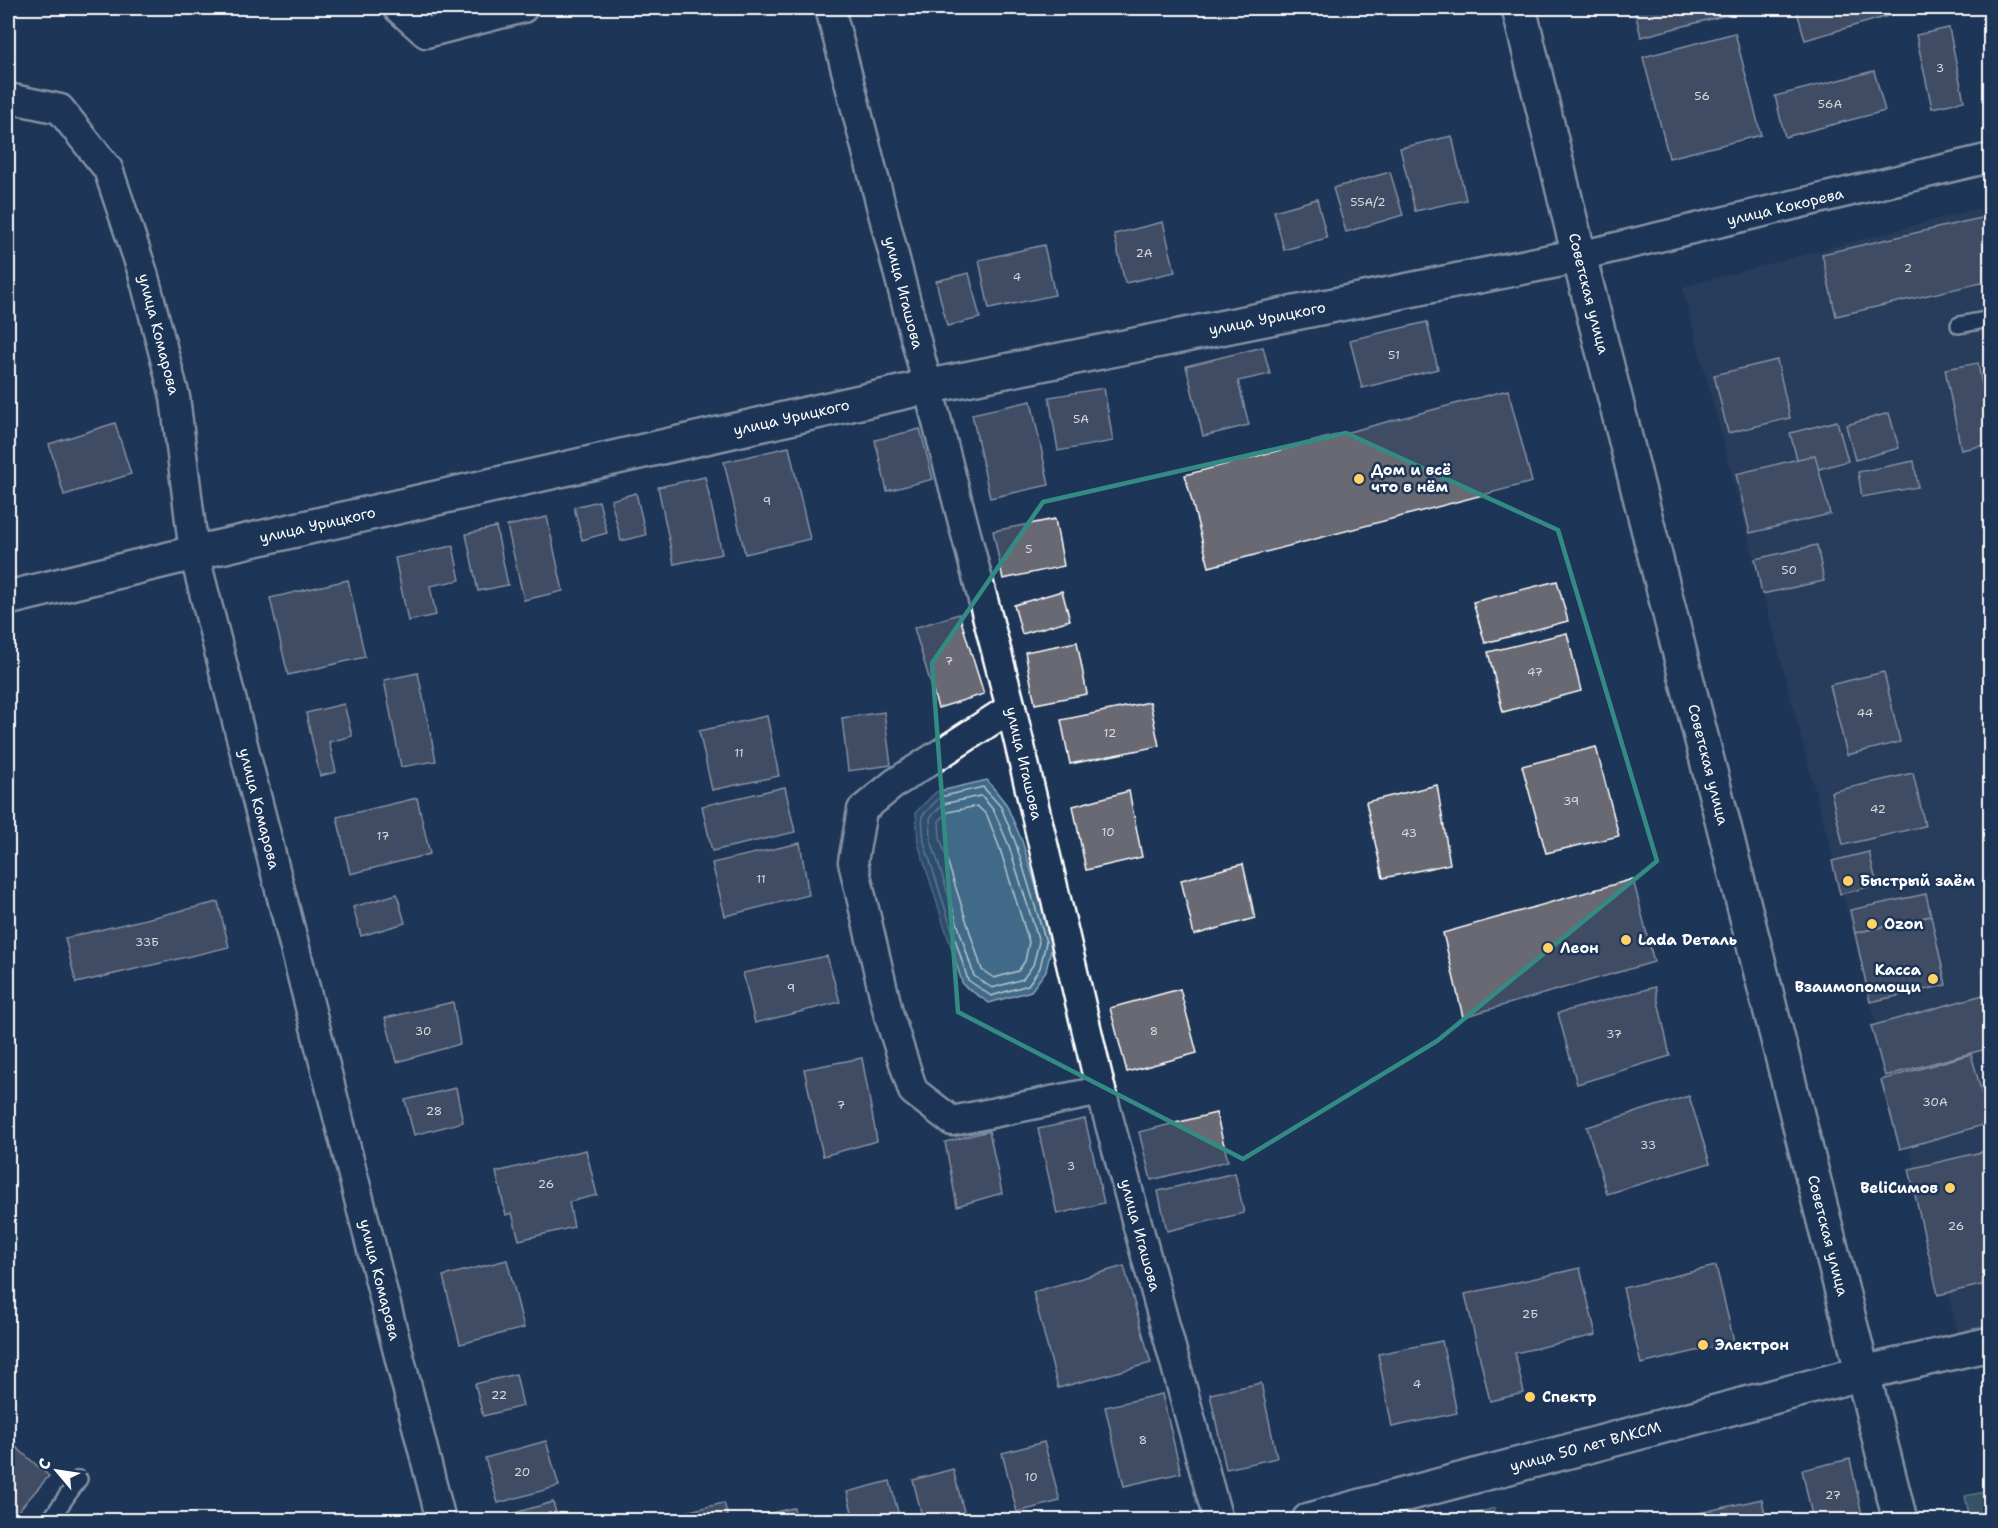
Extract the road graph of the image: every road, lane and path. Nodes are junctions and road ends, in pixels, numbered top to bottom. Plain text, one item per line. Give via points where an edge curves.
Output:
1 (398, 8) edge
2 (523, 8) edge
3 (830, 8) edge
4 (1519, 8) edge
5 (8, 98) edge
6 (1990, 158) edge
7 (1579, 256) junction
8 (1990, 319) edge
9 (1959, 325) dead end
10 (927, 387) junction
11 (194, 553) junction
12 (8, 598) edge
13 (1011, 708) junction
14 (1101, 1091) junction
15 (1990, 1344) edge
16 (1863, 1373) junction
17 (79, 1479) dead end
18 (50, 1521) edge
19 (441, 1521) edge
20 (1218, 1521) edge
21 (1309, 1521) edge
22 (1900, 1521) edge

1 - 2 street via 426,33
3 - 10 street, улица Игашова
4 - 7 main road, Советская улица
5 - 11 street, улица Комарова via 60,109 108,169 143,273 175,397
6 - 7 street, улица Кокорева
7 - 10 main road, улица Урицкого
7 - 16 main road, Советская улица
8 - 9 lane
10 - 11 main road, улица Урицкого
10 - 13 street, улица Игашова
11 - 12 main road, улица Урицкого
11 - 19 street, улица Комарова
13 - 14 street, улица Игашова
13 - 14 street via 895,783 862,810 853,862 887,1005 914,1091 952,1121
14 - 20 street, улица Игашова
15 - 16 main road, улица 50 лет ВЛКСМ
16 - 21 main road, улица 50 лет ВЛКСМ
16 - 22 main road, Советская улица
17 - 18 lane

